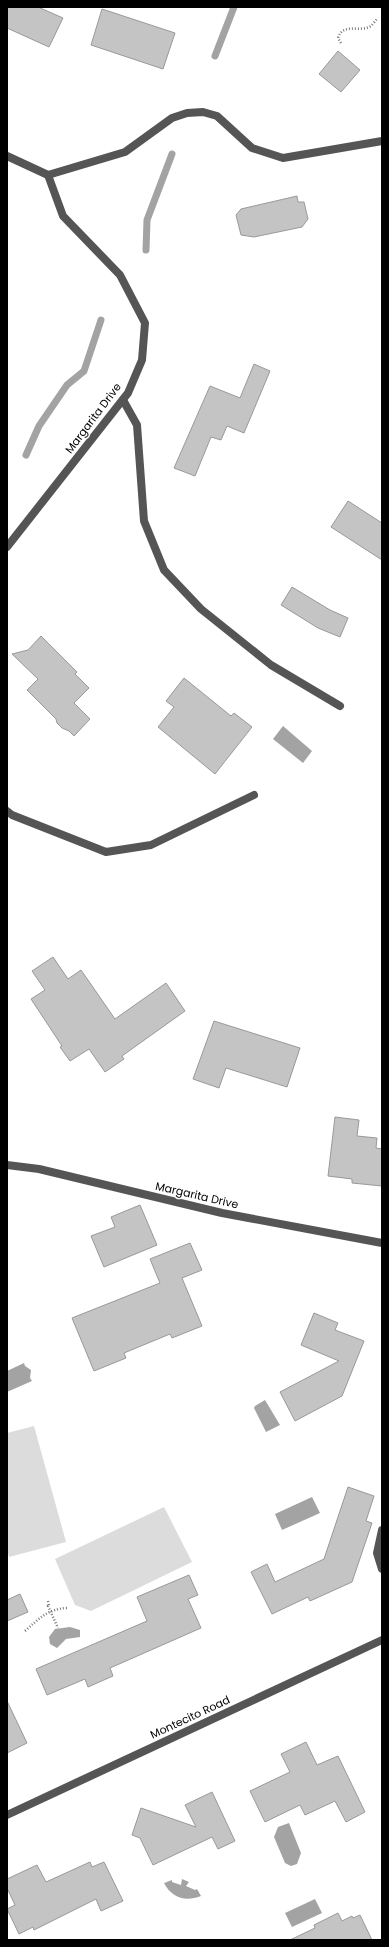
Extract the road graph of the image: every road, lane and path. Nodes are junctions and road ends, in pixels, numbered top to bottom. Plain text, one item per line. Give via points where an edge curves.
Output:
1 (377, 19) dead end
2 (341, 43) dead end
3 (382, 141) edge
4 (7, 156) edge
5 (48, 175) junction
6 (123, 400) junction
7 (7, 547) edge
8 (340, 706) dead end
9 (254, 795) dead end
10 (7, 811) edge
11 (7, 1165) edge
12 (382, 1243) edge
13 (382, 1530) edge
14 (382, 1569) edge
15 (48, 1602) dead end
16 (45, 1603) dead end
17 (48, 1606) junction
18 (67, 1608) dead end
19 (50, 1611) junction
20 (58, 1628) dead end
21 (25, 1631) dead end
22 (382, 1640) edge
23 (7, 1815) edge

1 - 2 path via 370,27 343,30 338,38
3 - 5 street via 283,158 252,148 217,116 203,112 172,118 125,152
4 - 5 street
5 - 6 street, Margarita Drive via 63,216 120,275 145,323 142,360
6 - 7 street, Margarita Drive
6 - 8 street via 137,425 144,521 164,570 201,609 271,665
9 - 10 street via 151,845 106,852
11 - 12 street, Margarita Drive via 39,1169 222,1213
13 - 14 street via 377,1553
15 - 17 path
16 - 17 path
17 - 19 path
18 - 19 path
19 - 20 path
19 - 21 path
22 - 23 street, Montecito Road

